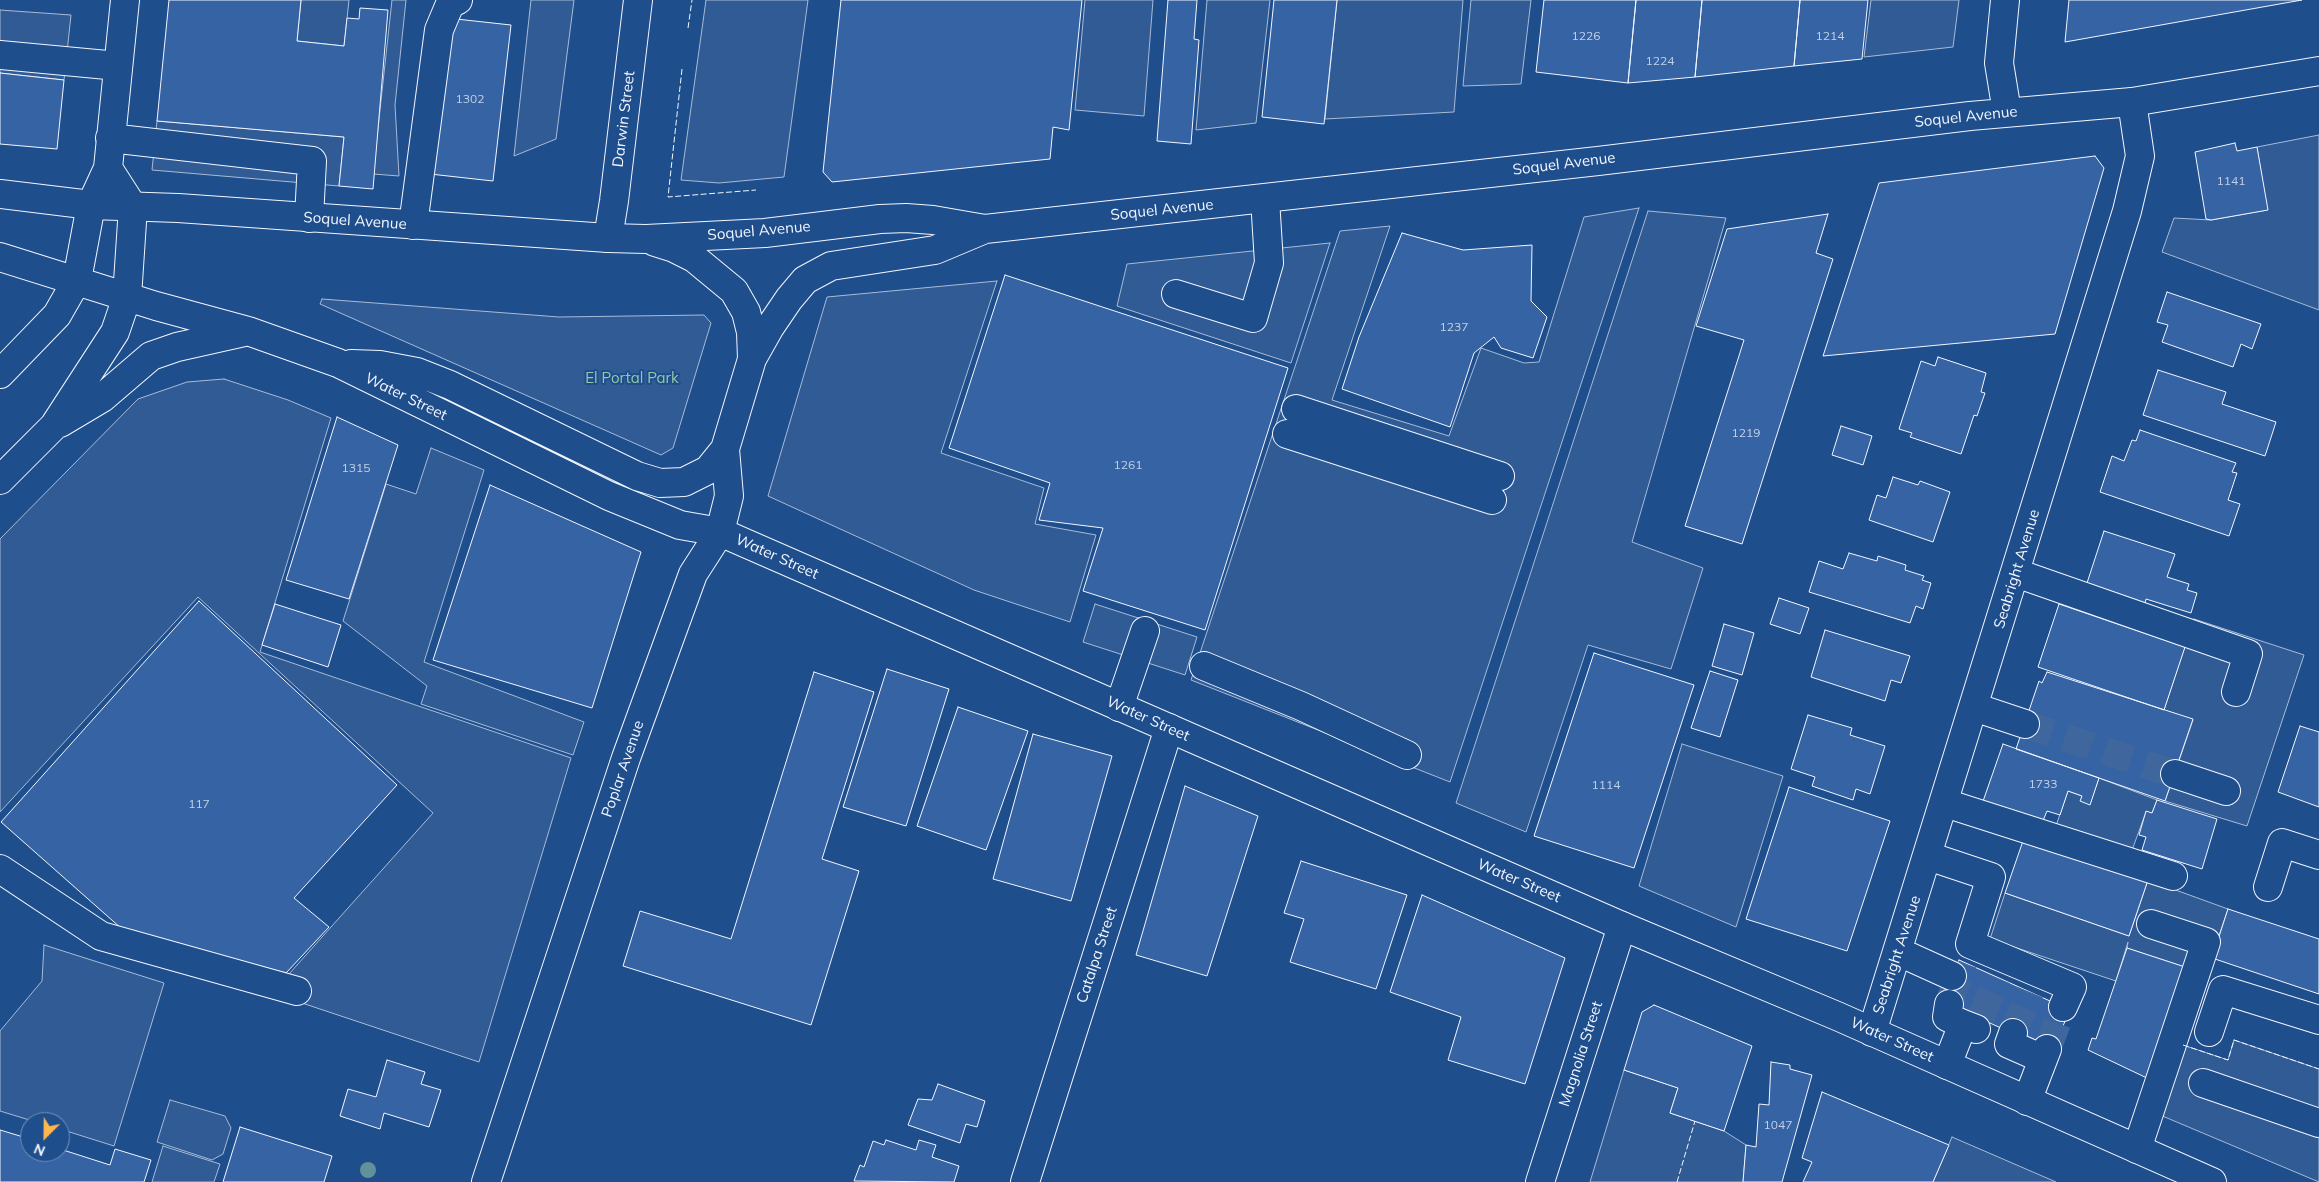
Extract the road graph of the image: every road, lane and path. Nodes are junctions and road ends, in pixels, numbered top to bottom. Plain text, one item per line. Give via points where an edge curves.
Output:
1 (124, 0) edge
2 (458, 0) edge
3 (638, 0) edge
4 (2005, 0) edge
5 (0, 55) edge
6 (118, 66) junction
7 (2319, 71) edge
8 (2132, 102) junction
9 (2007, 112) junction
10 (110, 138) junction
11 (108, 168) junction
12 (0, 194) edge
13 (1264, 199) junction
14 (91, 204) junction
15 (133, 206) junction
16 (309, 218) junction
17 (413, 225) junction
18 (985, 229) junction
19 (608, 238) junction
20 (646, 239) junction
21 (0, 257) edge
22 (77, 280) junction
23 (1176, 294) dead end
24 (126, 297) junction
25 (248, 331) junction
26 (752, 359) junction
27 (338, 363) junction
28 (0, 374) edge
29 (1291, 421) dead end
30 (54, 426) junction
31 (725, 449) junction
32 (0, 480) edge
33 (1496, 488) dead end
34 (720, 532) junction
35 (2016, 573) junction
36 (1145, 631) dead end
37 (1204, 666) dead end
38 (2236, 692) dead end
39 (1119, 707) junction
40 (1974, 707) junction
41 (2025, 724) tunnel mouth
42 (1169, 728) junction
43 (1407, 755) dead end
44 (2175, 774) tunnel mouth
45 (2226, 791) dead end
46 (1945, 803) junction
47 (2319, 855) edge
48 (1928, 856) junction
49 (0, 869) edge
50 (2173, 876) dead end
51 (2268, 887) dead end
52 (2151, 924) dead end
53 (1622, 926) junction
54 (1898, 952) junction
55 (1962, 961) junction
56 (297, 990) dead end
57 (2063, 1007) tunnel mouth
58 (2319, 1020) edge
59 (1872, 1032) junction
60 (2209, 1032) dead end
61 (1947, 1065) junction
62 (2203, 1084) dead end
63 (2027, 1100) junction
64 (2319, 1124) edge
65 (2137, 1149) junction
66 (486, 1182) edge
67 (1025, 1182) edge
68 (1540, 1182) edge
69 (2212, 1182) edge

1 - 6 main road
2 - 17 main road via 450,4 439,30
3 - 19 main road, Darwin Street
4 - 9 main road via 1999,64
5 - 6 main road
6 - 10 main road
7 - 8 main road, Soquel Avenue
8 - 9 main road, Soquel Avenue
8 - 35 main road, Seabright Avenue via 2140,156 2127,211
9 - 13 main road, Soquel Avenue
10 - 11 main road
10 - 16 main road via 312,161
11 - 14 main road
11 - 15 main road
12 - 14 main road, Soquel Avenue
13 - 18 main road, Soquel Avenue
13 - 23 main road via 1269,264 1253,318
14 - 15 main road, Soquel Avenue
14 - 22 main road
15 - 16 main road, Soquel Avenue
15 - 24 main road
16 - 17 main road, Soquel Avenue
17 - 19 main road, Soquel Avenue
18 - 20 main road, Soquel Avenue via 906,218 765,233
18 - 26 main road via 935,250 849,261 816,272 789,299
19 - 20 main road, Soquel Avenue
20 - 26 main road via 694,258 734,291 746,312
21 - 22 main road
22 - 24 main road, Water Street
22 - 28 main road via 57,315
24 - 25 main road, Water Street
24 - 30 main road via 115,332
25 - 27 main road, Water Street
25 - 30 main road via 151,356 102,398
26 - 31 main road, Poplar Avenue
27 - 31 main road via 380,365 417,372 637,476 660,483 684,482 708,470
27 - 34 main road, Water Street via 609,496 680,525
29 - 33 main road
30 - 32 main road
31 - 34 main road, Poplar Avenue via 729,496
34 - 39 main road, Water Street
34 - 66 main road, Poplar Avenue via 693,574 626,758
35 - 38 main road via 2248,654
35 - 40 main road, Seabright Avenue
36 - 39 main road
37 - 43 main road
39 - 42 main road, Water Street
40 - 41 main road
40 - 46 main road, Seabright Avenue
42 - 53 main road, Water Street
42 - 67 main road, Catalpa Street
44 - 45 main road
46 - 48 main road, Seabright Avenue
46 - 50 main road
47 - 51 main road via 2282,843
48 - 54 main road, Seabright Avenue
48 - 55 main road via 1991,877
49 - 56 main road via 101,936
52 - 65 main road via 2206,942
53 - 59 main road, Water Street
53 - 68 main road, Magnolia Street
54 - 55 main road
54 - 59 main road, Seabright Avenue
55 - 57 main road via 2000,968 2034,982 2072,987
58 - 60 main road via 2223,990
59 - 61 main road, Water Street
61 - 63 main road, Water Street
61 - 63 main road via 1967,1019 2045,1054
62 - 64 main road
63 - 65 main road, Water Street
65 - 69 main road, Water Street

